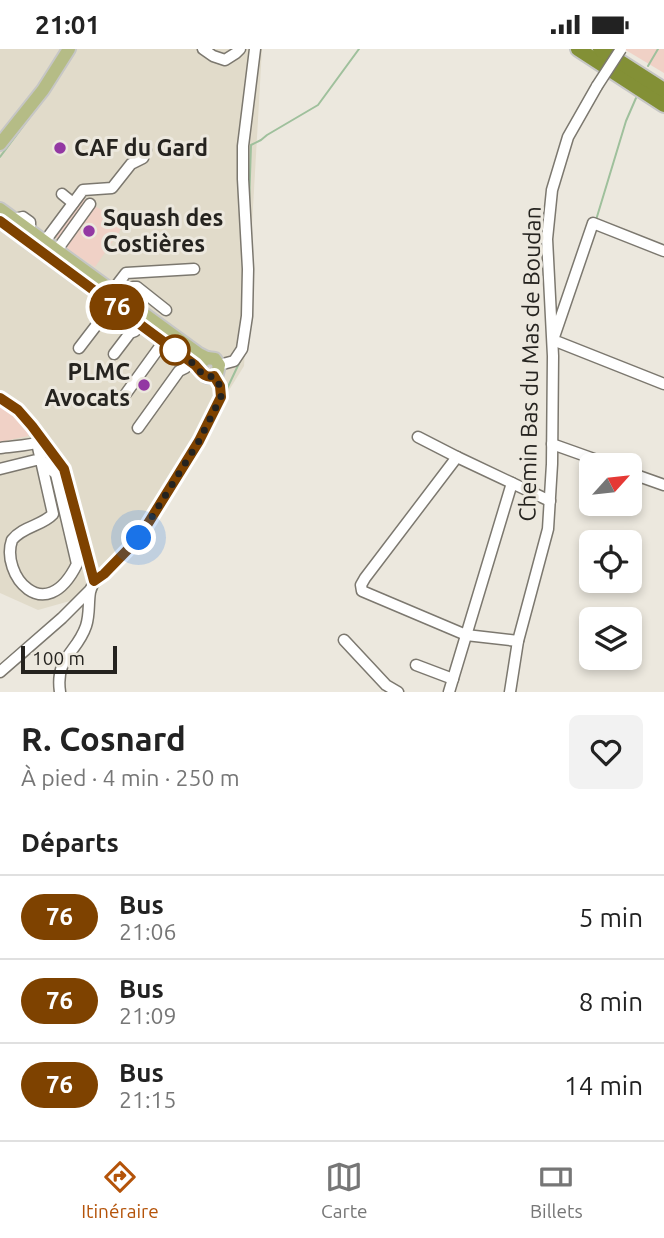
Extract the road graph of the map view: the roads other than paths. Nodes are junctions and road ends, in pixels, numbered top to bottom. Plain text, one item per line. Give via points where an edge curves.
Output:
1 (69, 49) edge
2 (203, 49) edge
3 (240, 49) edge
4 (256, 49) edge
5 (578, 49) edge
6 (600, 49) edge
7 (621, 49) edge
8 (664, 90) edge
9 (664, 105) edge
10 (0, 144) edge
11 (146, 150) dead end
12 (62, 194) dead end
13 (73, 203) junction
14 (90, 204) dead end
15 (0, 209) edge
16 (0, 221) edge
17 (45, 241) junction
18 (57, 250) junction
19 (664, 251) edge
20 (194, 269) dead end
21 (549, 287) junction
22 (569, 290) junction
23 (117, 298) junction
24 (166, 310) dead end
25 (140, 324) junction
26 (552, 340) junction
27 (164, 341) junction
28 (79, 348) dead end
29 (114, 353) dead end
30 (207, 358) junction
31 (195, 365) junction
32 (217, 371) junction
33 (664, 384) edge
34 (0, 398) edge
35 (122, 399) dead end
36 (138, 428) dead end
37 (418, 437) dead end
38 (39, 442) junction
39 (552, 443) junction
40 (0, 449) edge
41 (579, 453) edge
42 (457, 457) junction
43 (40, 459) junction
44 (0, 469) edge
45 (642, 477) edge
46 (512, 483) junction
47 (664, 485) edge
48 (550, 501) junction
49 (92, 585) junction
50 (467, 635) junction
51 (344, 640) dead end
52 (518, 641) junction
53 (416, 665) dead end
54 (0, 672) edge
55 (453, 679) junction
56 (60, 692) edge
57 (398, 692) edge
58 (449, 692) edge
59 (510, 692) edge

1 - 10 main road via 50,89
2 - 3 street via 225,59
4 - 32 street via 243,157 247,316 242,349 234,361
5 - 9 highway
6 - 8 highway
7 - 21 street, Chemin Bas du Mas de Boudan, bridge via 568,137 552,190
11 - 13 street via 112,188 83,190
12 - 13 street
13 - 17 street
14 - 18 street
15 - 17 main road
16 - 23 main road
17 - 18 main road
18 - 23 main road
19 - 22 street via 593,223
20 - 23 street via 126,273
21 - 22 street
21 - 26 street, Chemin Bas du Mas de Boudan
22 - 26 street
23 - 24 street via 133,286
23 - 25 main road
23 - 28 street
23 - 30 main road
25 - 27 main road
25 - 29 street
26 - 33 street
26 - 39 street, Chemin Bas du Mas de Boudan
27 - 31 main road
27 - 35 street
30 - 31 main road
30 - 32 main road via 215,359
31 - 32 main road via 205,376
31 - 36 street via 179,371
32 - 49 street via 221,397 199,441 139,538
34 - 38 street via 18,410
37 - 42 street
38 - 40 street
38 - 43 street
38 - 49 street via 64,469
39 - 41 street
39 - 48 street, Chemin Bas du Mas de Boudan
42 - 46 street
42 - 50 street via 361,585 362,591
43 - 43 street via 56,474 77,564 61,588 45,595 21,588 6,563 12,540 53,514
43 - 44 street
45 - 47 street
46 - 48 street
46 - 50 street
48 - 52 street, Chemin Bas du Mas de Boudan via 548,529
49 - 54 street
49 - 56 street via 83,635 60,667
50 - 52 street
50 - 55 street
51 - 57 street
52 - 59 street, Chemin Bas du Mas de Boudan
53 - 55 street
55 - 58 street

